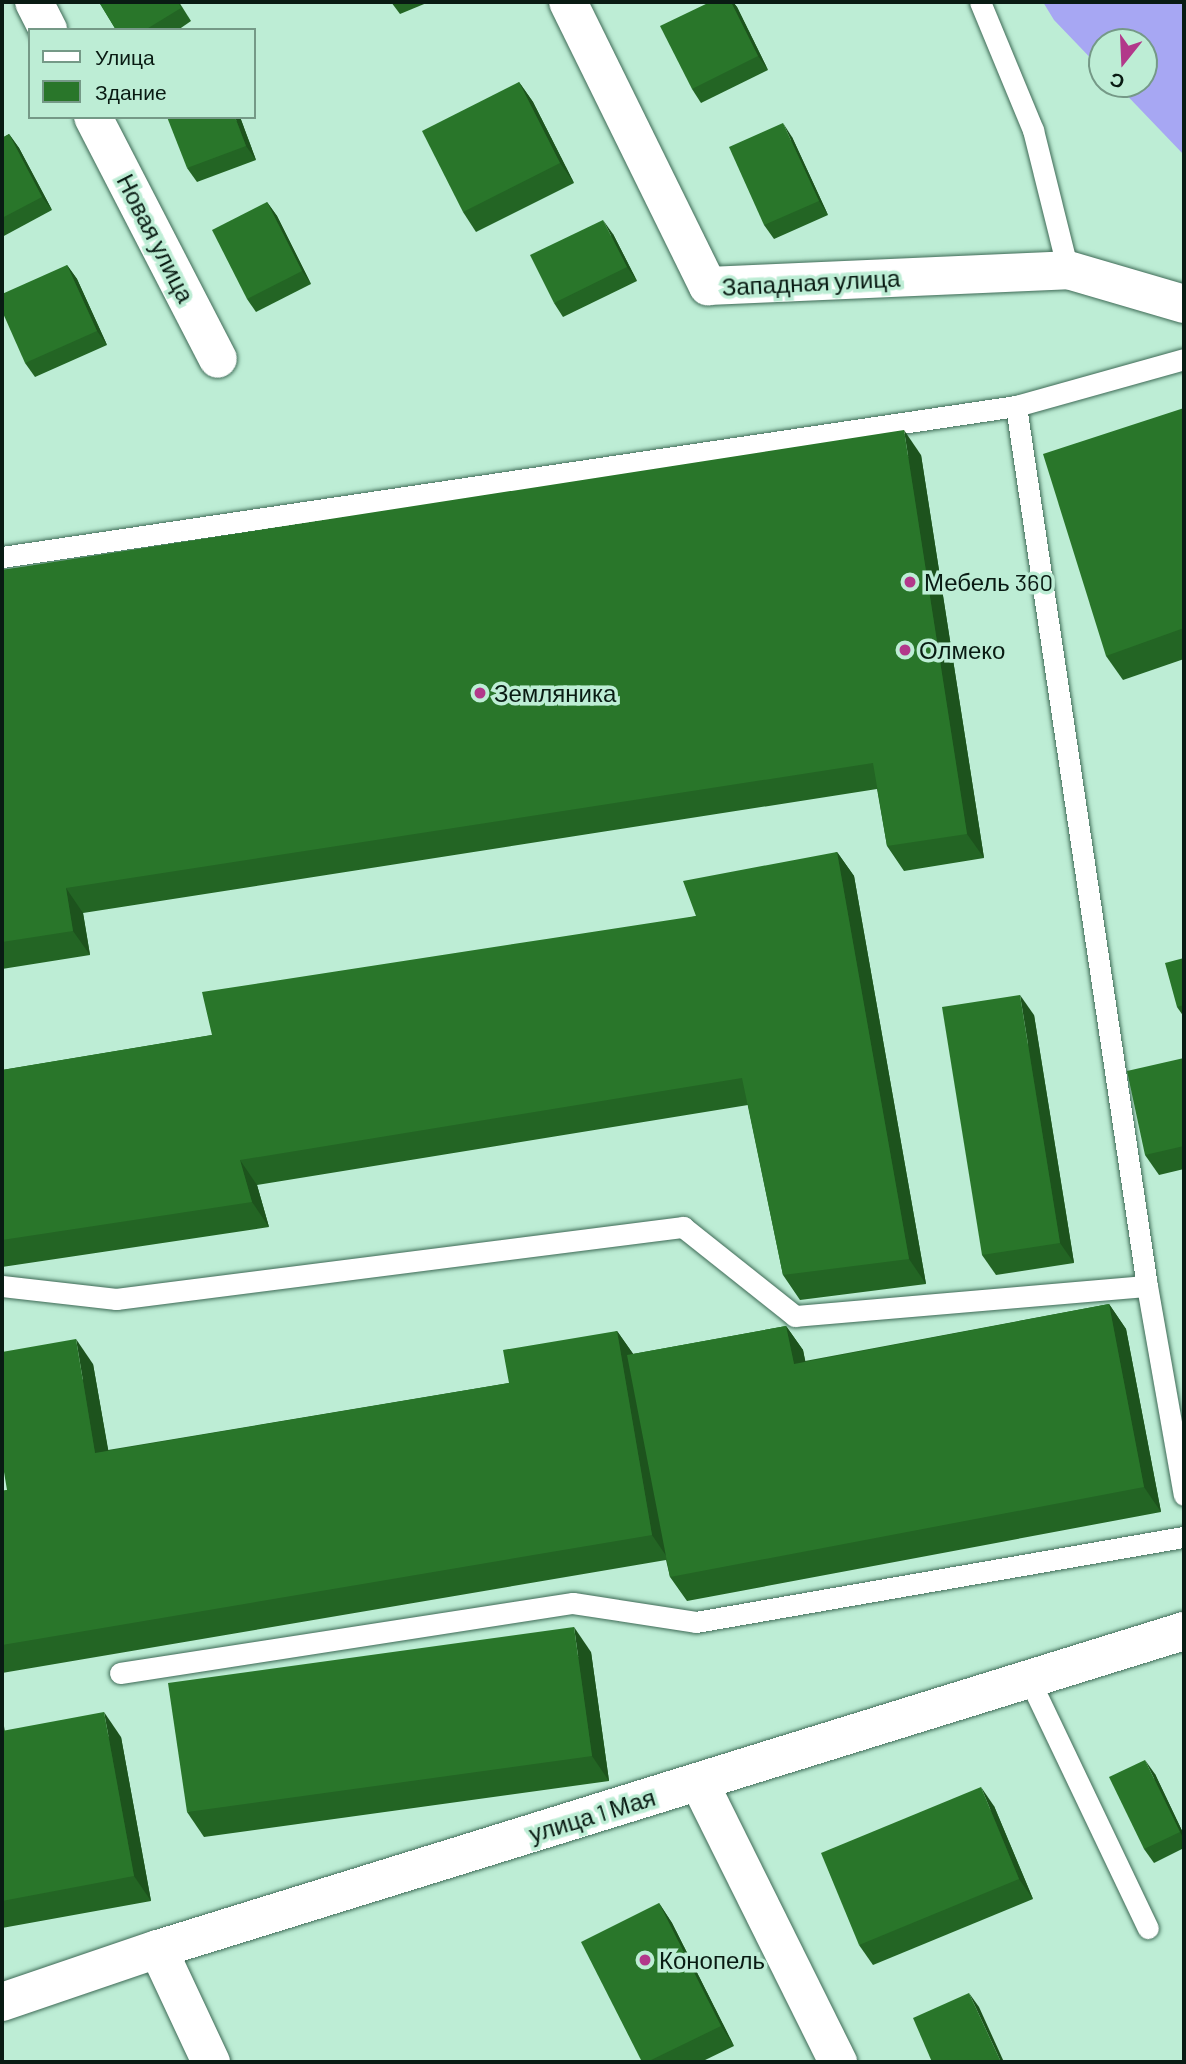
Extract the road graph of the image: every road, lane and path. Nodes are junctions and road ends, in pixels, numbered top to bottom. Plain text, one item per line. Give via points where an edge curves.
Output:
1 (34, 2) edge
2 (568, 2) edge
3 (980, 2) edge
4 (47, 28) edge
5 (94, 119) edge
6 (1068, 270) junction
7 (1184, 304) edge
8 (218, 359) dead end
9 (1184, 359) edge
10 (1016, 406) junction
11 (2, 557) edge
12 (2, 1286) edge
13 (1147, 1286) junction
14 (1184, 1495) edge
15 (1184, 1537) edge
16 (1184, 1631) edge
17 (120, 1673) dead end
18 (1029, 1679) junction
19 (699, 1782) junction
20 (1148, 1928) dead end
21 (158, 1949) junction
22 (2, 2002) edge
23 (211, 2062) edge
24 (838, 2062) edge

1 - 4 street
2 - 6 street, Западная улица via 708,286
3 - 6 lane via 1033,130
5 - 8 street, Новая улица
6 - 7 street, Западная улица
9 - 10 lane
10 - 11 lane
10 - 13 lane
12 - 13 lane via 116,1299 683,1227 795,1316
13 - 14 lane
15 - 17 lane via 696,1622 573,1603
16 - 18 street, улица 1 Мая
18 - 19 street, улица 1 Мая
18 - 20 lane
19 - 21 street, улица 1 Мая
19 - 24 street
21 - 22 street, улица 1 Мая
21 - 23 street

